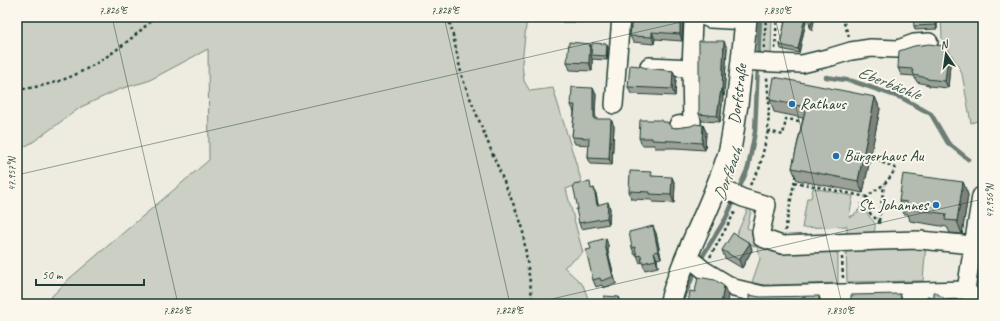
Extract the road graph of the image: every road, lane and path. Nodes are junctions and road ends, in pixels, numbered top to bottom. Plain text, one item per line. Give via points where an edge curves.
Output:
1 (155, 17) edge
2 (447, 17) edge
3 (621, 17) edge
4 (696, 17) edge
5 (705, 17) edge
6 (766, 17) edge
7 (777, 17) edge
8 (842, 17) edge
9 (746, 19) edge
10 (929, 42) dead end
11 (852, 51) junction
12 (760, 62) junction
13 (649, 66) dead end
14 (692, 68) junction
15 (17, 90) edge
16 (614, 105) dead end
17 (807, 122) edge
18 (678, 125) dead end
19 (768, 131) junction
20 (871, 158) dead end
21 (797, 167) edge
22 (794, 182) junction
23 (884, 185) junction
24 (733, 194) junction
25 (981, 196) dead end
26 (867, 197) junction
27 (879, 222) junction
28 (880, 240) junction
29 (842, 242) junction
30 (782, 245) junction
31 (974, 245) junction
32 (697, 264) junction
33 (966, 290) junction
34 (836, 296) edge
35 (533, 304) edge
36 (670, 304) edge
37 (981, 304) edge

1 - 15 path via 129,40 84,70 56,82
2 - 35 path via 462,77 522,225
3 - 16 street
4 - 14 street via 693,21
5 - 9 street
6 - 12 path via 764,54
7 - 12 path
8 - 11 path
9 - 12 main road, Dorfstraße
10 - 11 street via 914,43 898,49 872,48
11 - 12 street via 802,64
12 - 19 path via 769,105
12 - 24 main road, Dorfstraße via 733,130 729,152
13 - 14 street
14 - 18 street via 692,123
17 - 19 path via 786,119 783,135
19 - 24 path via 758,170 747,190
20 - 23 path via 895,168
21 - 22 path
22 - 26 path
22 - 30 path
23 - 26 path
23 - 27 path
24 - 30 street via 767,205 762,238
24 - 32 main road, Dorfstraße
24 - 32 path via 710,257
25 - 31 street
26 - 27 path via 866,208
27 - 28 path
28 - 29 street
28 - 31 street via 920,240
29 - 30 street
29 - 34 path
31 - 33 street
32 - 34 street via 734,288 763,295
32 - 36 main road, Dorfstraße via 677,280
33 - 34 street
33 - 37 street

